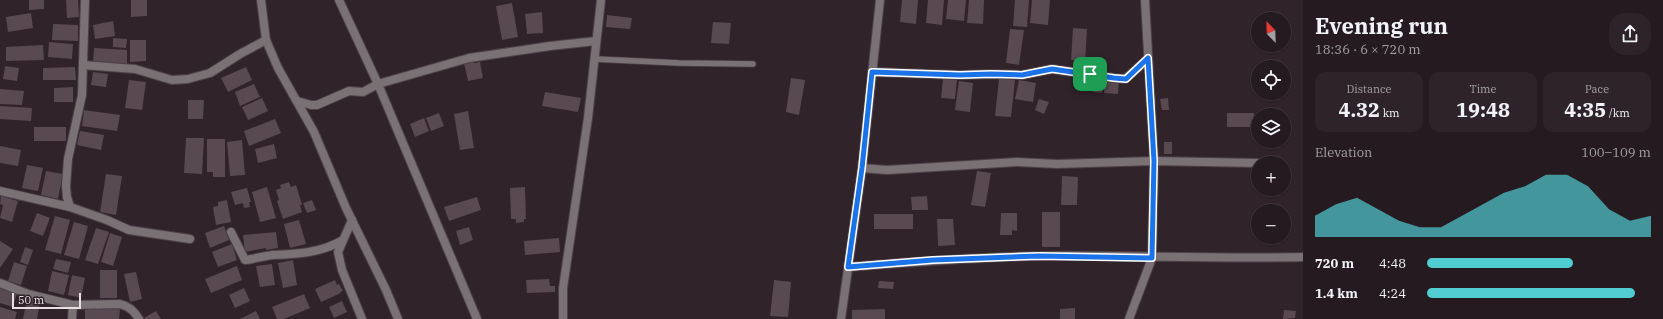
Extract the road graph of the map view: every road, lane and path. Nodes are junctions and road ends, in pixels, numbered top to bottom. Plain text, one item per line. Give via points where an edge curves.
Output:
1 (85, 0) edge
2 (261, 0) edge
3 (339, 0) edge
4 (601, 0) edge
5 (880, 0) edge
6 (1145, 0) edge
7 (266, 40) junction
8 (596, 42) junction
9 (1148, 58) junction
10 (594, 59) junction
11 (754, 64) dead end
12 (83, 65) junction
13 (872, 72) junction
14 (378, 84) junction
15 (297, 101) junction
16 (1154, 161) junction
17 (1251, 163) edge
18 (862, 168) junction
19 (0, 191) edge
20 (70, 207) junction
21 (352, 220) junction
22 (231, 232) dead end
23 (190, 239) dead end
24 (343, 240) junction
25 (1303, 257) edge
26 (1152, 258) junction
27 (848, 267) junction
28 (0, 283) edge
29 (73, 305) junction
30 (72, 319) edge
31 (139, 319) edge
32 (362, 319) edge
33 (398, 319) edge
34 (477, 319) edge
35 (562, 319) edge
36 (841, 319) edge
37 (1130, 319) edge

1 - 12 street
2 - 7 street
3 - 14 street
4 - 8 street
5 - 13 street
6 - 9 street
7 - 12 street via 210,72 188,79 172,80 135,69
7 - 15 street
8 - 10 street
8 - 14 street via 469,58
9 - 13 street via 1126,79 1052,69 1022,75
9 - 16 street
10 - 11 lane
10 - 35 street via 563,288
12 - 20 street via 82,95 68,159 66,186
13 - 18 street
14 - 15 street via 363,92 349,91 317,105 311,106
14 - 34 street
15 - 21 street via 314,132
16 - 17 street
16 - 18 street via 1057,164 1017,162 887,170
16 - 26 street
18 - 27 street
19 - 20 street
20 - 23 street via 129,230
21 - 24 street
21 - 33 street
22 - 24 street via 245,260 305,253 331,247
24 - 32 street via 338,252 342,270
25 - 26 street
26 - 27 street via 1039,256 933,260
26 - 37 street
27 - 36 street
28 - 29 street via 28,294
29 - 30 street
29 - 31 street via 120,304 128,306

